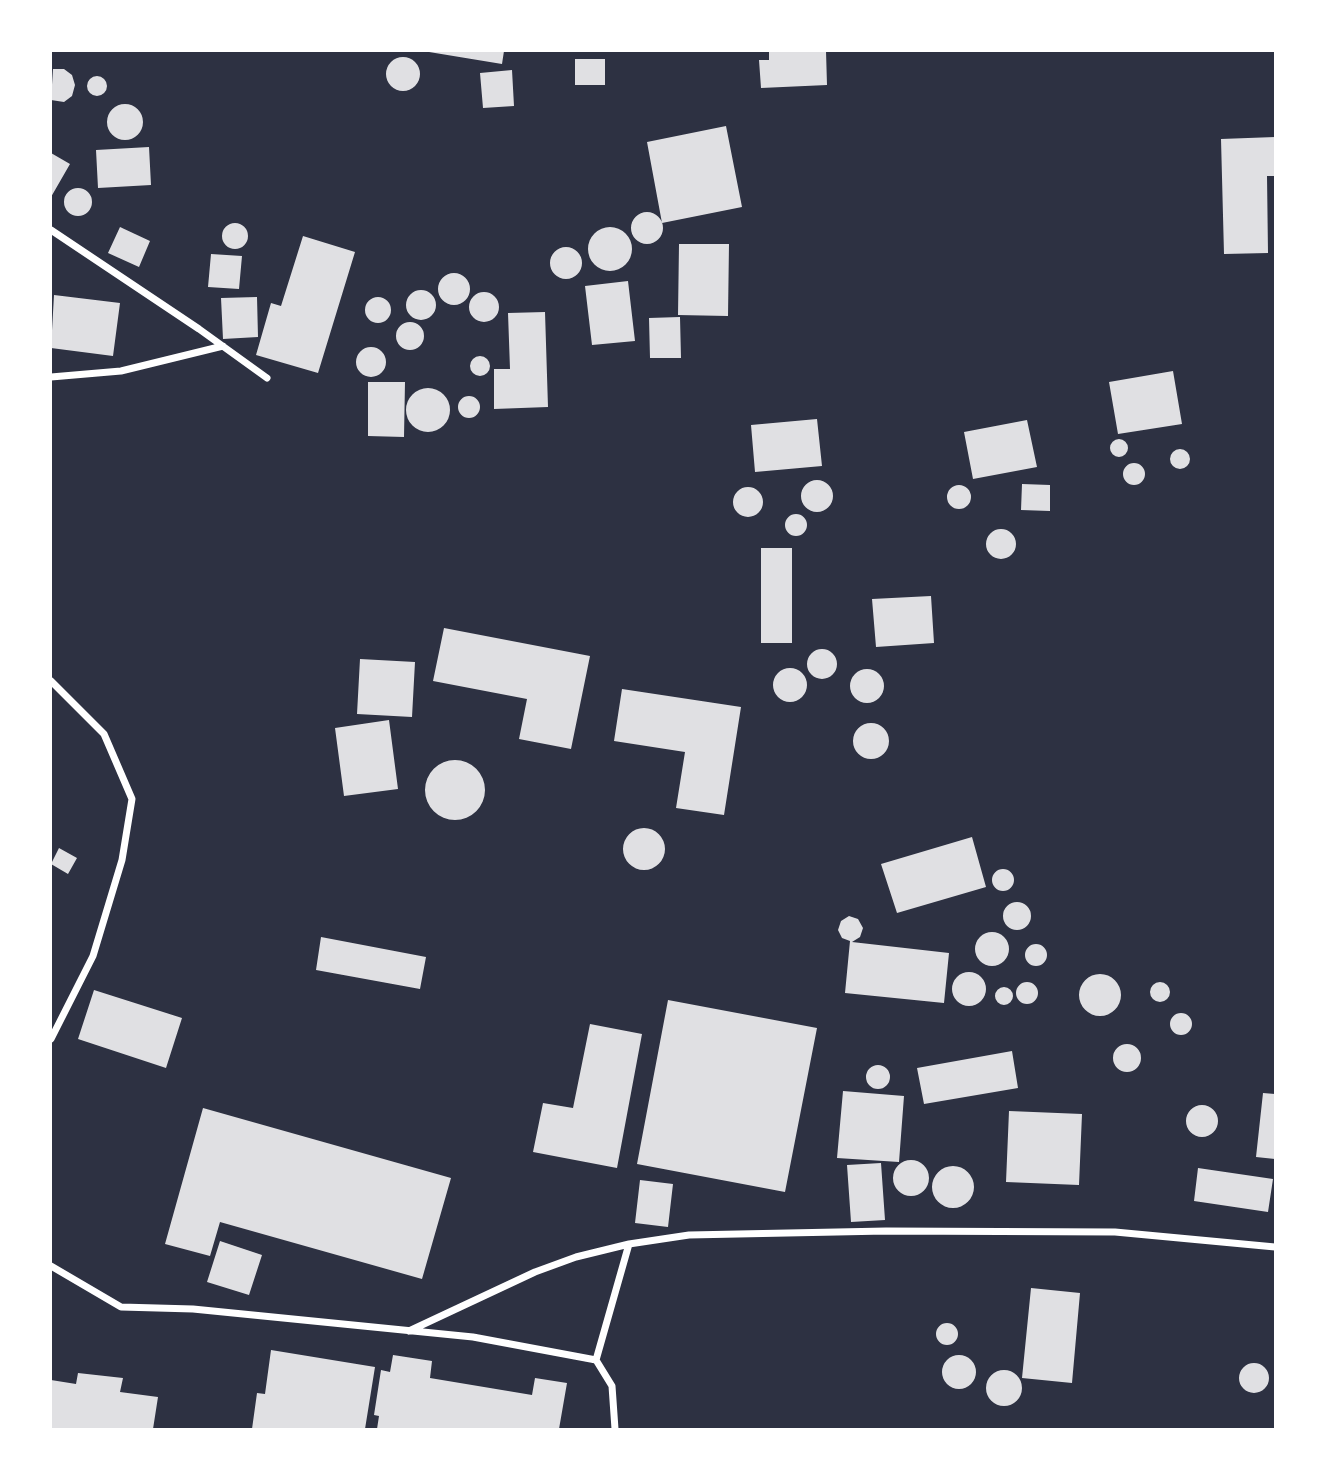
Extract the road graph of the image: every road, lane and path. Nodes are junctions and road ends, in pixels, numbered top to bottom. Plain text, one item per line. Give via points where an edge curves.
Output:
1 (51, 230) edge
2 (223, 346) junction
3 (51, 377) edge
4 (267, 378) dead end
5 (51, 681) edge
6 (51, 1039) edge
7 (629, 1244) junction
8 (1275, 1247) edge
9 (51, 1266) edge
10 (409, 1331) junction
11 (596, 1360) junction
12 (615, 1429) edge

1 - 2 street
2 - 3 street via 121,371
2 - 4 street
5 - 6 street via 104,734 132,799 122,860 93,956
7 - 8 street via 689,1235 1115,1232
7 - 10 street via 535,1272
7 - 11 street
9 - 10 street via 121,1307 194,1309
10 - 11 street via 473,1337
11 - 12 street via 612,1386

